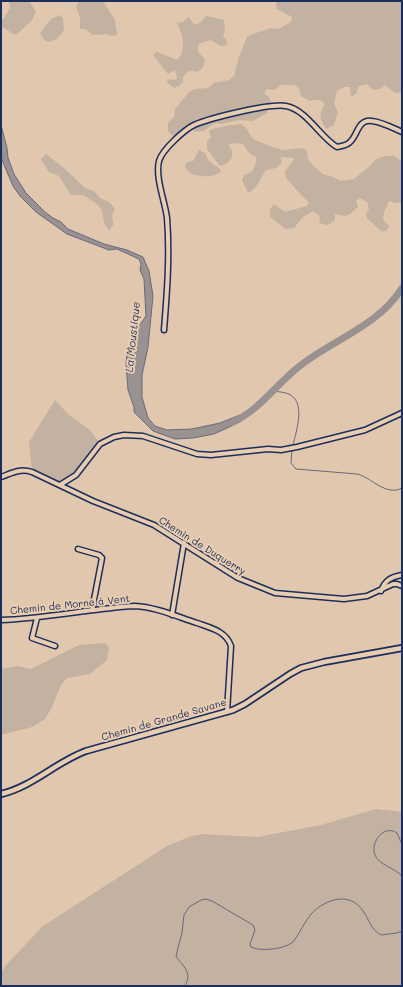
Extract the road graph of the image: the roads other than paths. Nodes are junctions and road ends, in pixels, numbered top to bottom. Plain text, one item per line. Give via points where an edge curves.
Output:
1 (402, 132) edge
2 (164, 330) dead end
3 (402, 413) edge
4 (1, 478) edge
5 (60, 485) junction
6 (184, 543) junction
7 (78, 549) dead end
8 (402, 575) edge
9 (402, 586) edge
10 (382, 591) junction
11 (92, 610) junction
12 (172, 615) junction
13 (37, 618) junction
14 (1, 620) edge
15 (55, 646) dead end
16 (402, 648) edge
17 (227, 712) junction
18 (1, 794) edge

1 - 2 street via 370,120 363,122 352,141 345,146 337,147 296,110 286,106 273,106 209,120 193,126 183,134 165,150 159,161 158,173 168,241
3 - 5 street via 365,430 281,450 268,448 211,455 197,454 143,436 114,437 100,444 76,475
4 - 5 street, Chemin de Duquerry via 14,471 27,470
5 - 6 street, Chemin de Duquerry via 154,525
6 - 10 street, Chemin de Duquerry via 238,578 275,593 344,599 368,596
6 - 12 street
7 - 11 street via 102,558
8 - 10 street via 385,582
9 - 10 street, Chemin de Duquerry via 393,584
11 - 12 street, Chemin de Morne à Vent via 136,606
11 - 13 street, Chemin de Morne à Vent
12 - 17 street, Chemin de Morne à Vent via 215,630 228,639 231,660
13 - 14 street, Chemin de Morne à Vent
13 - 15 street via 32,638
16 - 17 street, Chemin de Grande Savane via 301,668 245,704
17 - 18 street, Chemin de Grande Savane via 86,751 73,756 20,789

